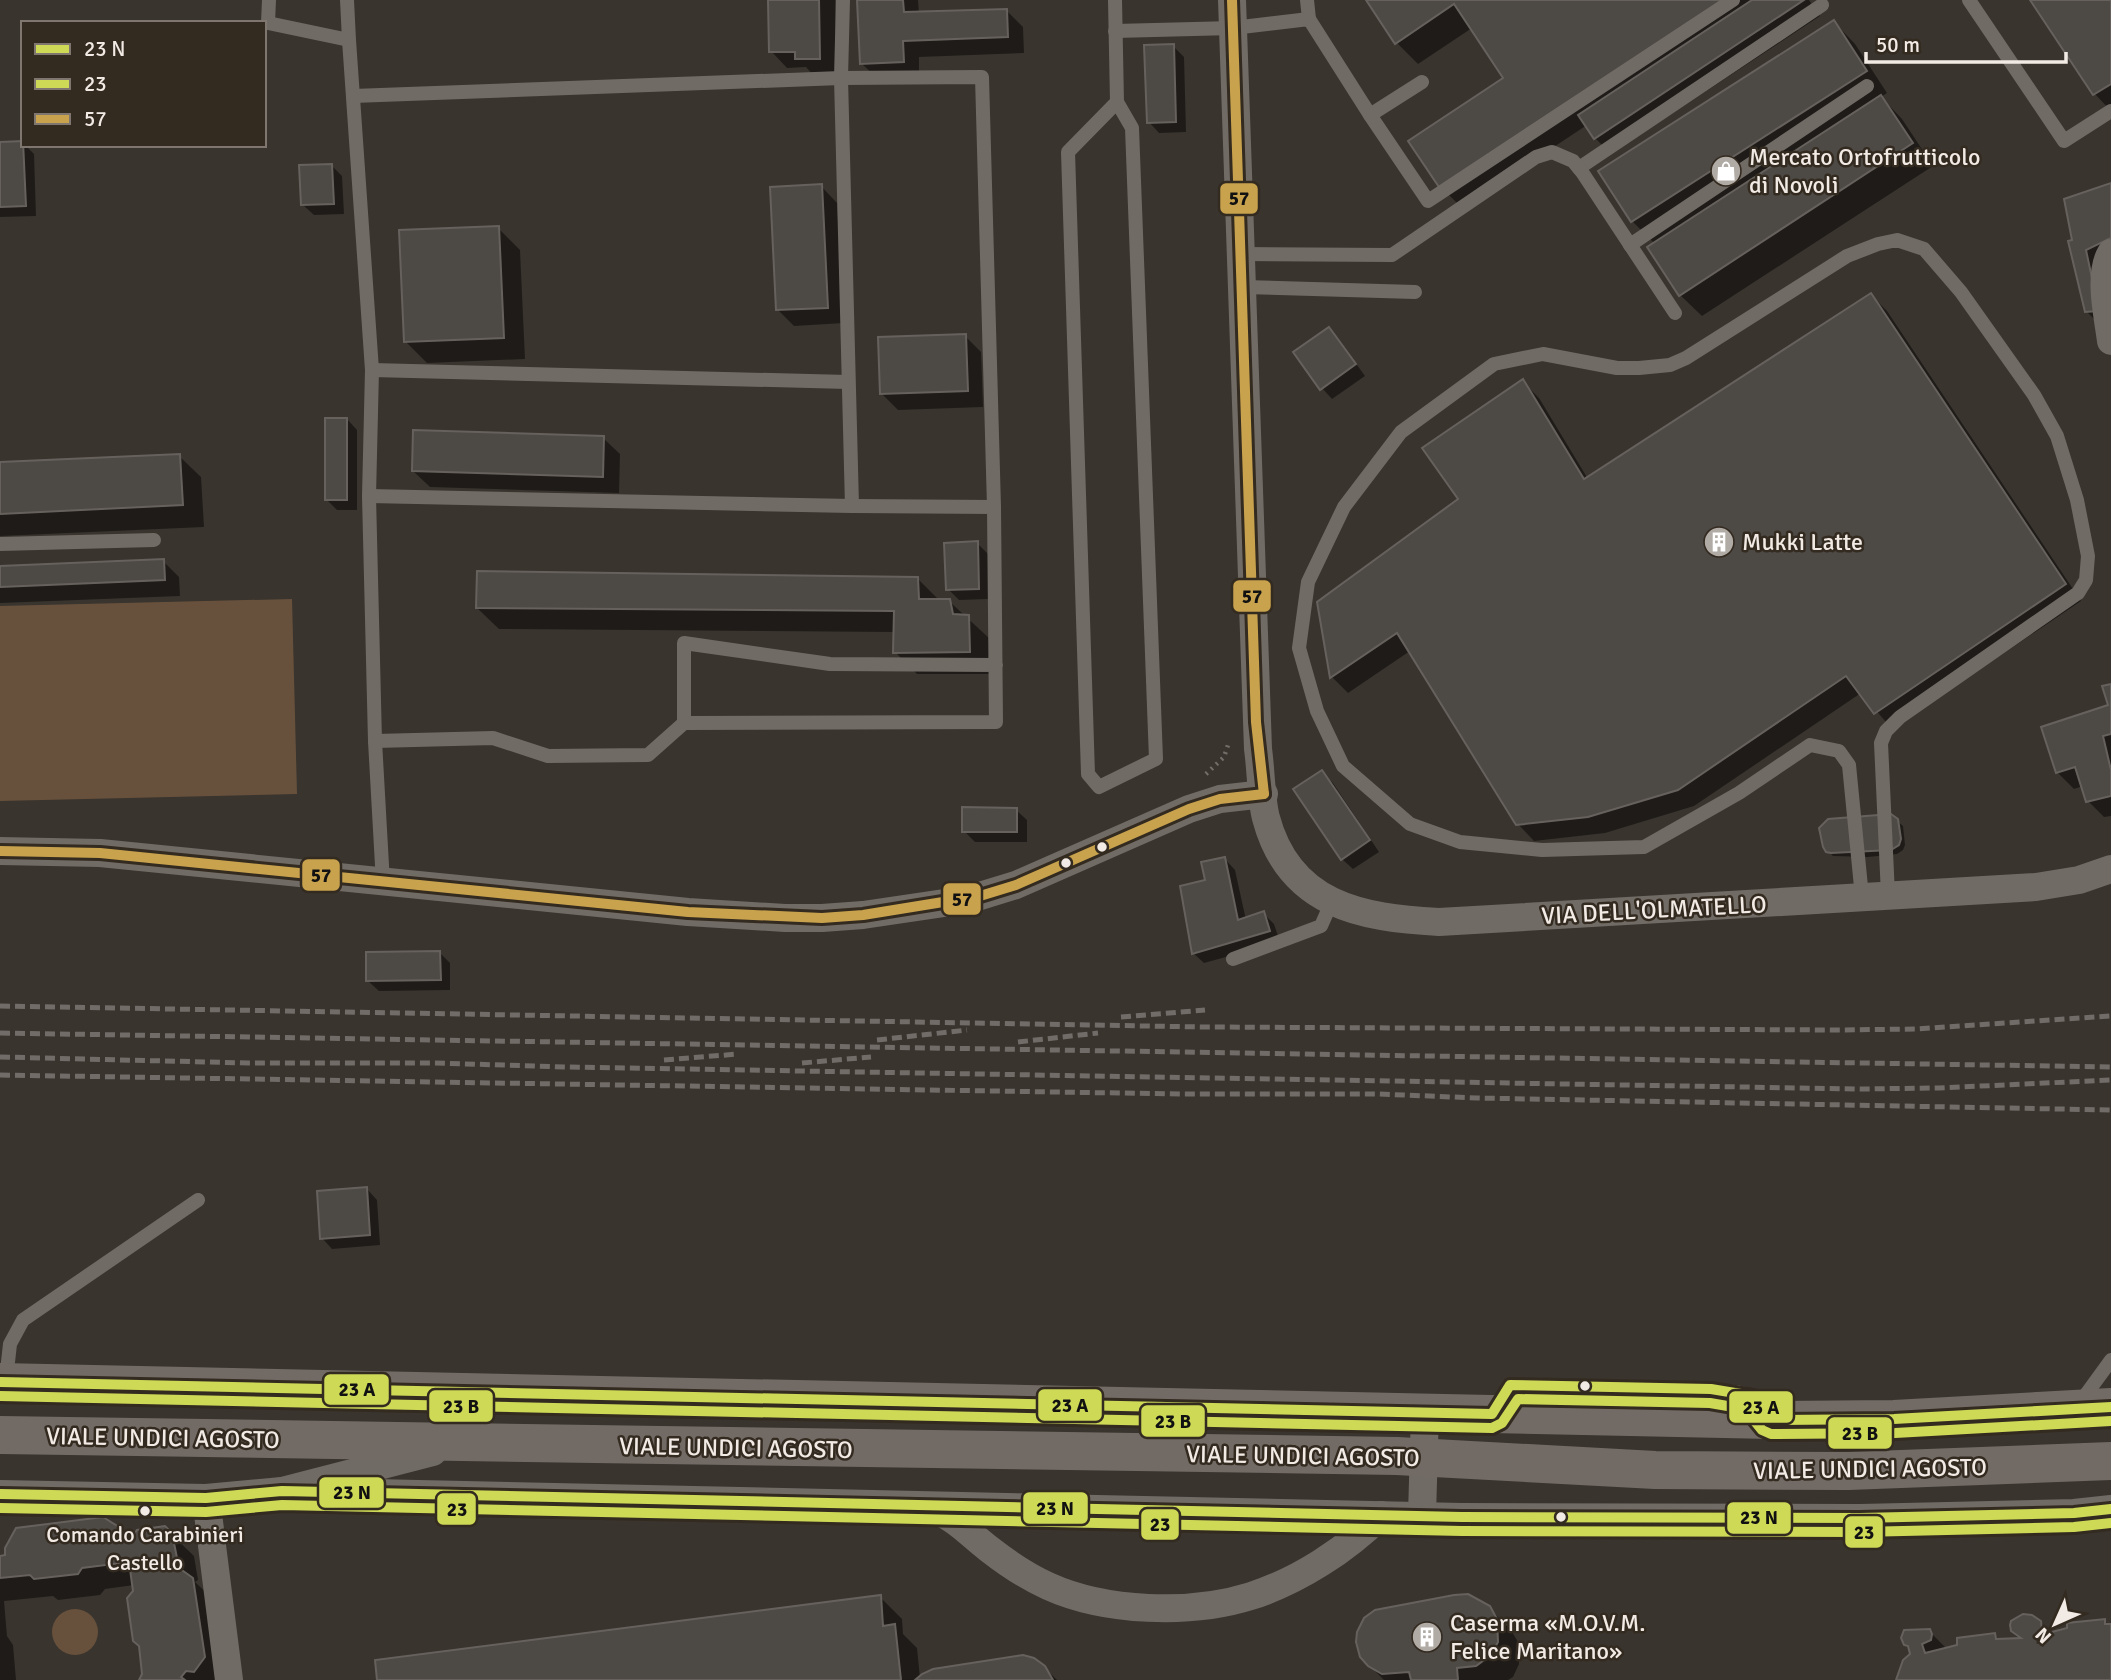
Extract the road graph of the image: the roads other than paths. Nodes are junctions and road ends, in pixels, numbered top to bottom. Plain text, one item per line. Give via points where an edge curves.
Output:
1 (268, 0) edge
2 (347, 0) edge
3 (843, 0) edge
4 (1115, 0) edge
5 (1233, 0) edge
6 (1307, 0) edge
7 (1733, 0) edge
8 (1969, 0) edge
9 (1822, 5) dead end
10 (1309, 19) junction
11 (1233, 28) junction
12 (1115, 31) junction
13 (349, 40) junction
14 (841, 78) junction
15 (1422, 82) dead end
16 (1867, 86) dead end
17 (353, 96) junction
18 (1117, 102) junction
19 (2111, 111) edge
20 (1370, 115) junction
21 (1579, 168) junction
22 (1630, 244) junction
23 (2111, 253) edge
24 (1242, 254) junction
25 (1242, 287) junction
26 (1415, 292) dead end
27 (1675, 313) dead end
28 (2111, 341) edge
29 (372, 370) junction
30 (848, 382) junction
31 (369, 496) junction
32 (852, 506) junction
33 (995, 507) junction
34 (154, 540) dead end
35 (0, 544) edge
36 (996, 664) junction
37 (684, 723) junction
38 (375, 741) junction
39 (1264, 794) junction
40 (0, 851) edge
41 (2111, 869) edge
42 (383, 883) junction
43 (1875, 896) junction
44 (1332, 901) junction
45 (1233, 959) dead end
46 (198, 1200) dead end
47 (2111, 1360) edge
48 (3, 1382) edge
49 (2093, 1408) edge
50 (1425, 1412) junction
51 (0, 1435) edge
52 (495, 1444) junction
53 (1424, 1458) junction
54 (2111, 1461) edge
55 (282, 1491) junction
56 (0, 1494) edge
57 (206, 1498) junction
58 (918, 1504) junction
59 (2111, 1509) edge
60 (1381, 1515) junction
61 (1422, 1515) junction
62 (229, 1680) edge

1 - 13 lane via 268,23
2 - 13 lane
3 - 14 lane
4 - 12 lane
5 - 11 street, VIA DELL'OLMATELLO
6 - 10 lane
7 - 20 lane via 1428,201
8 - 19 lane via 2064,141
9 - 21 lane
10 - 11 lane
10 - 20 lane
11 - 12 lane
11 - 24 street, VIA DELL'OLMATELLO
12 - 18 lane
13 - 17 lane
14 - 17 lane
14 - 30 lane
14 - 33 lane via 982,78
15 - 20 lane
16 - 22 lane
17 - 29 lane
18 - 18 lane via 1068,152 1088,774 1098,787 1156,759 1132,128
21 - 22 lane
21 - 24 lane via 1552,152 1536,157 1392,255
22 - 27 lane
23 - 28 street via 2104,277
24 - 25 street, VIA DELL'OLMATELLO
25 - 26 lane
25 - 39 street, VIA DELL'OLMATELLO via 1256,722
29 - 30 lane
29 - 31 lane
30 - 32 lane
31 - 32 lane
31 - 38 lane
32 - 33 lane
33 - 36 lane
34 - 35 lane
36 - 37 lane via 996,722
36 - 37 lane via 830,664 684,643
37 - 38 lane via 649,755 548,756 493,738
38 - 42 lane
39 - 42 street via 1220,799 1189,809 980,897 863,915 785,918 688,912
39 - 44 street, VIA DELL'OLMATELLO via 1268,827 1284,860 1299,878
40 - 42 street via 100,853
41 - 43 street, VIA DELL'OLMATELLO via 2036,887
43 - 43 lane via 1881,744 1886,730 2078,593 2086,580 2088,556 2057,436 2034,395 1924,248 1897,240 1847,256 1670,365 1617,368 1543,354 1494,364 1401,432 1344,507 1308,582 1299,648 1317,711 1343,766 1410,824 1460,842 1542,850 1644,847 1740,793 1810,745 1839,751 1849,765
43 - 44 street, VIA DELL'OLMATELLO via 1439,922 1371,916
44 - 45 lane via 1321,926
46 - 48 lane via 23,1320 10,1344
47 - 49 lane
48 - 50 main road, VIALE UNDICI AGOSTO
49 - 50 main road, VIALE UNDICI AGOSTO via 1894,1419 1771,1420
50 - 53 street
51 - 52 main road, VIALE UNDICI AGOSTO
52 - 53 main road, VIALE UNDICI AGOSTO
52 - 55 street, VIALE UNDICI AGOSTO via 422,1453
53 - 54 main road, VIALE UNDICI AGOSTO via 1724,1471
53 - 61 street
55 - 57 street, VIALE UNDICI AGOSTO
55 - 58 street
56 - 57 street, VIALE UNDICI AGOSTO
57 - 62 street
58 - 60 street
58 - 60 street via 959,1522 989,1549 1048,1586 1086,1599 1152,1608 1213,1604 1276,1587 1329,1556
59 - 61 street via 1860,1518
60 - 61 street

